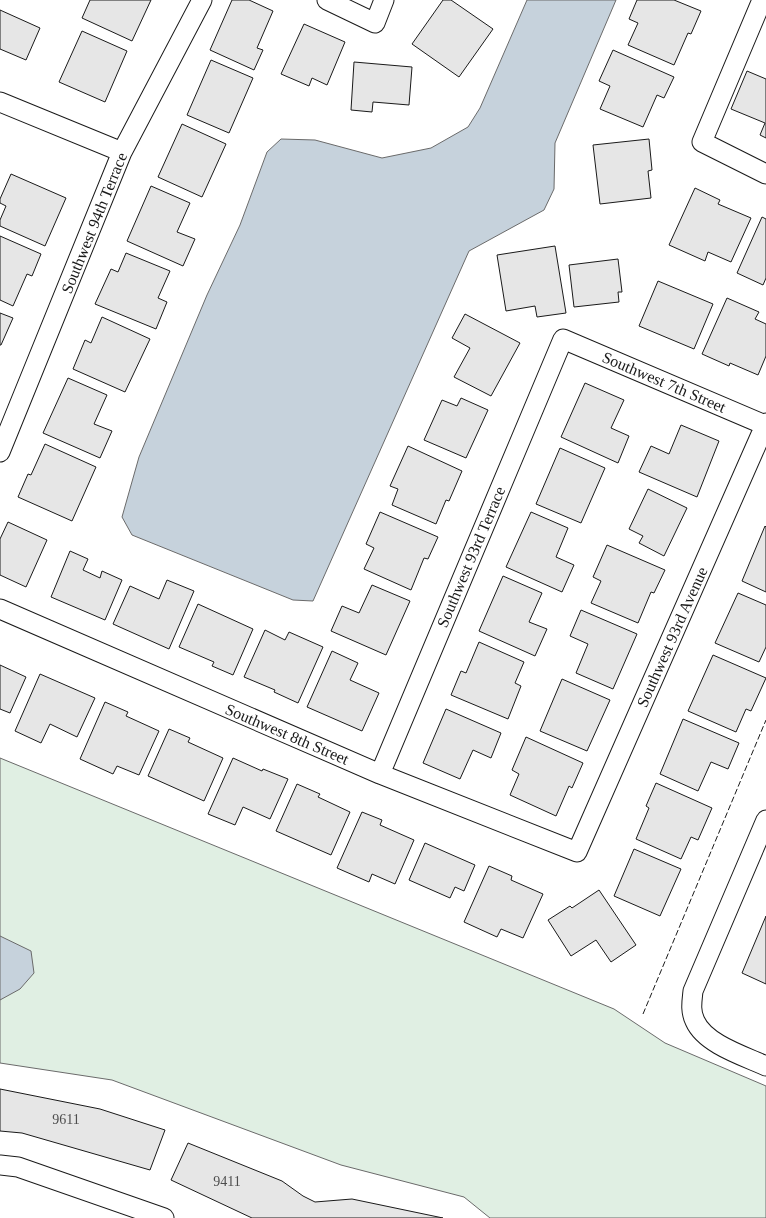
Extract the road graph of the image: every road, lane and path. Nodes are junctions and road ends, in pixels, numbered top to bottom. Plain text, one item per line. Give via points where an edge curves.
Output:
1 (202, 0) edge
2 (327, 0) edge
3 (384, 0) edge
4 (762, 0) edge
5 (0, 102) edge
6 (122, 152) junction
7 (766, 174) edge
8 (563, 339) joint
9 (766, 424) edge
10 (0, 452) edge
11 (0, 609) edge
12 (380, 774) junction
13 (766, 820) edge
14 (577, 852) joint
15 (766, 1066) edge
16 (0, 1165) edge
17 (164, 1218) edge

1 - 6 street, Southwest 94th Terrace
2 - 3 street via 375,23
4 - 7 street via 702,142
5 - 6 street
6 - 10 street, Southwest 94th Terrace
8 - 9 street, Southwest 7th Street
8 - 12 street, Southwest 93rd Terrace
9 - 14 street, Southwest 93rd Avenue
11 - 12 street, Southwest 8th Street
12 - 14 street, Southwest 8th Street
13 - 15 street via 693,990 691,1008 705,1035
16 - 17 street via 18,1167

